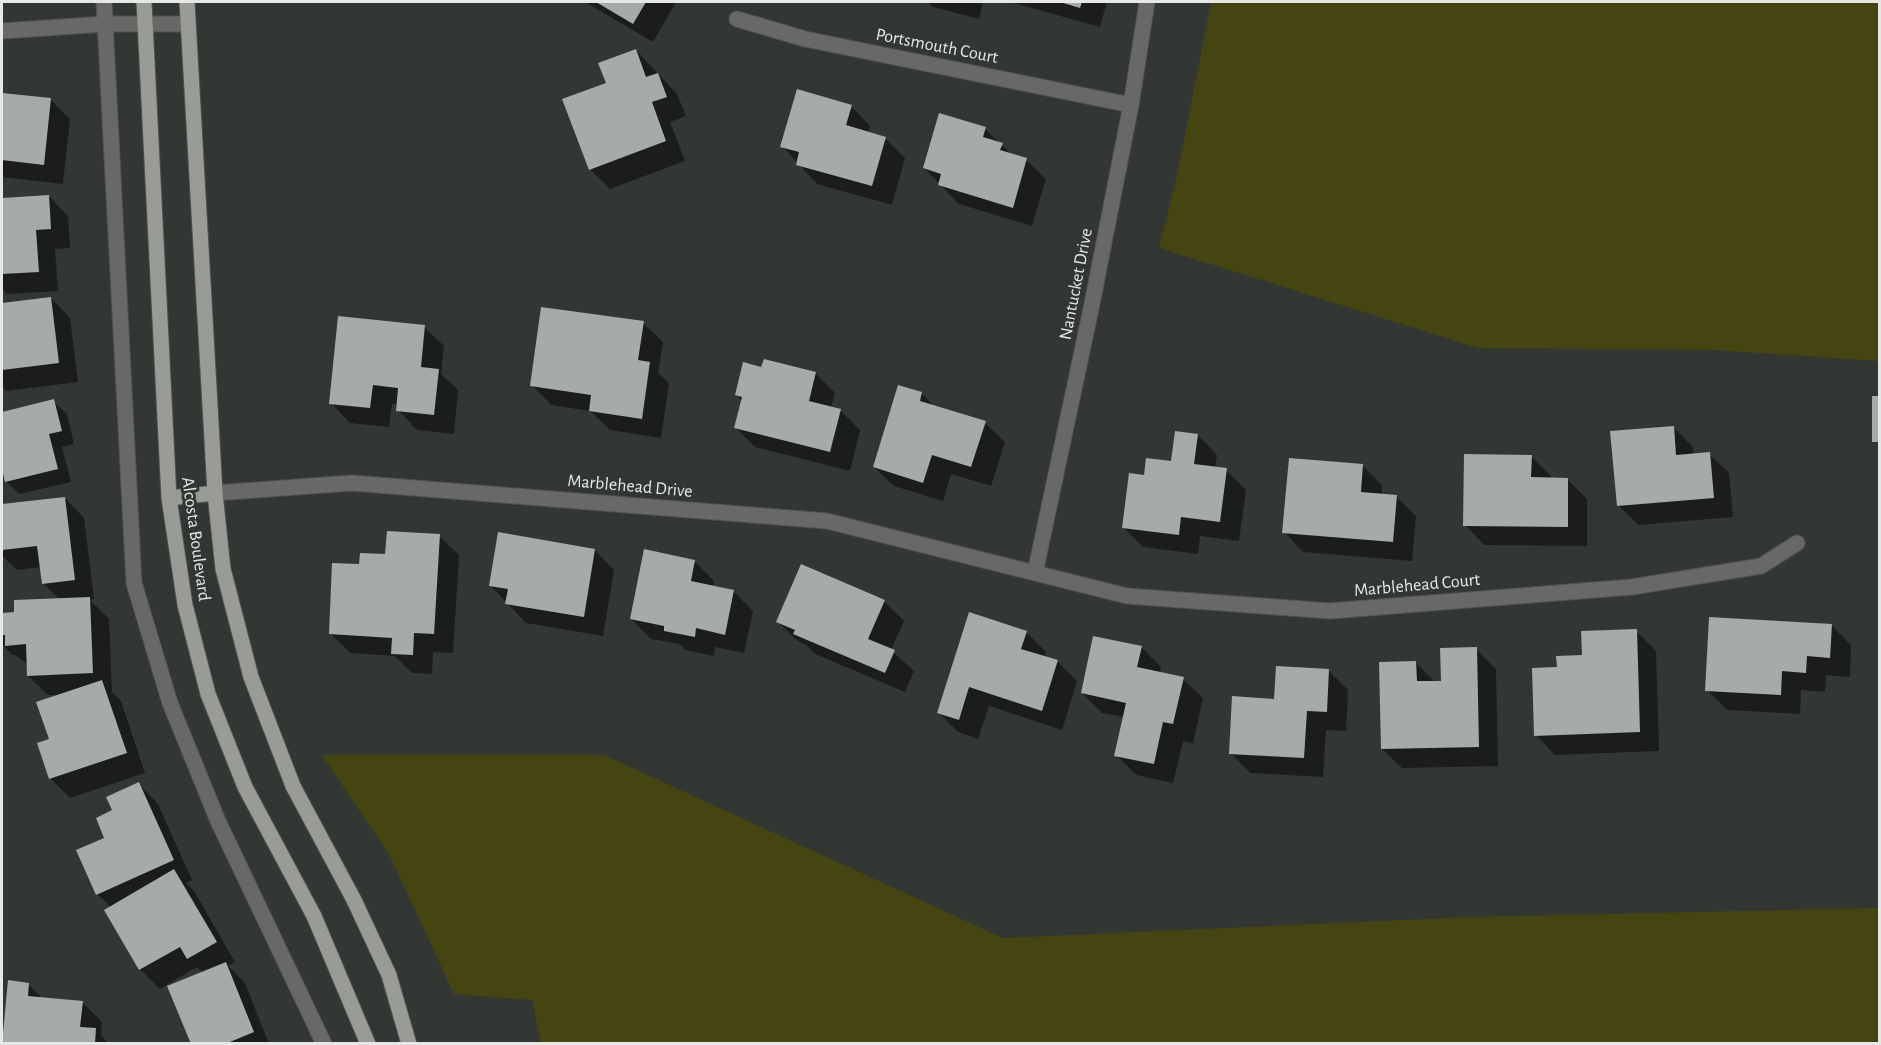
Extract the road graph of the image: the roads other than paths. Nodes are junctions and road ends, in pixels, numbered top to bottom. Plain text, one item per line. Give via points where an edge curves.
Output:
1 (104, 2) edge
2 (144, 2) edge
3 (187, 2) edge
4 (1147, 2) edge
5 (737, 19) dead end
6 (105, 24) junction
7 (145, 24) junction
8 (188, 24) junction
9 (2, 31) edge
10 (1131, 105) junction
11 (215, 494) junction
12 (169, 498) junction
13 (1797, 543) dead end
14 (1035, 573) junction
15 (324, 1044) edge
16 (368, 1044) edge
17 (409, 1044) edge

1 - 6 street
2 - 7 main road, Alcosta Boulevard
3 - 8 main road, Alcosta Boulevard
4 - 10 street, Nantucket Drive
5 - 10 street, Portsmouth Court via 805,39
6 - 7 street
6 - 9 street
6 - 15 street via 134,583 170,703 218,821
7 - 8 street
7 - 12 main road, Alcosta Boulevard
8 - 11 main road, Alcosta Boulevard
10 - 14 street, Nantucket Drive
11 - 12 main road
11 - 14 street, Marblehead Drive via 352,483 827,521
11 - 17 main road, Alcosta Boulevard via 223,569 251,677 293,786 389,975
12 - 16 main road, Alcosta Boulevard via 185,605 208,694 245,787 314,916
13 - 14 street, Marblehead Court via 1761,566 1632,587 1330,611 1126,596

